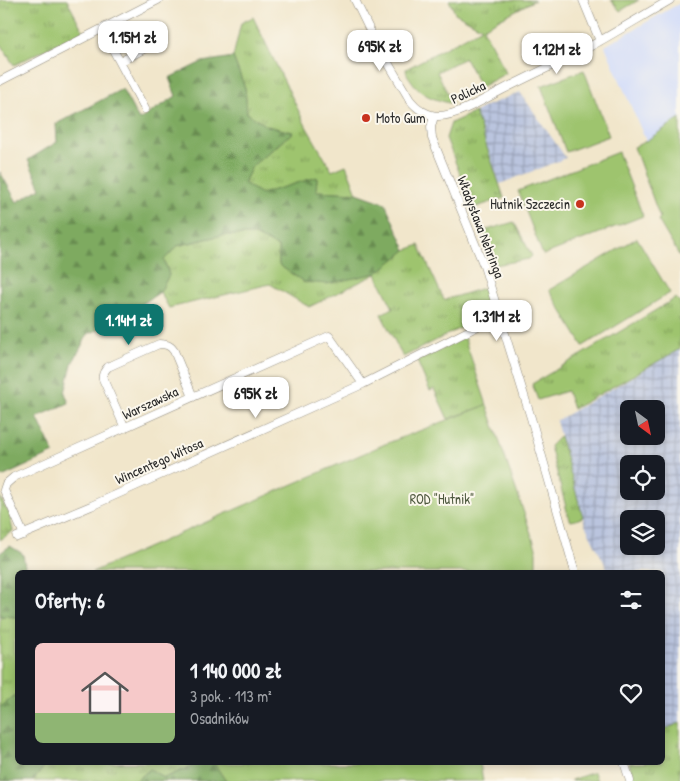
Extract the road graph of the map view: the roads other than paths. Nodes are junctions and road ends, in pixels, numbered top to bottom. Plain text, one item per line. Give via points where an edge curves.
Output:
1 (158, 0) edge
2 (355, 0) edge
3 (583, 0) edge
4 (670, 0) edge
5 (102, 30) junction
6 (600, 41) junction
7 (149, 46) dead end
8 (120, 62) junction
9 (0, 81) edge
10 (145, 108) dead end
11 (434, 116) junction
12 (500, 315) junction
13 (363, 384) junction
14 (193, 397) junction
15 (125, 428) junction
16 (20, 536) joint
17 (574, 570) edge
18 (625, 765) edge
19 (630, 781) edge

1 - 5 street
2 - 11 street via 410,100 420,110
3 - 6 street
4 - 6 street, Policka
5 - 8 street
5 - 9 street
6 - 11 street, Policka via 468,106 448,115
7 - 8 street
8 - 10 street
11 - 12 street, Władysława Nehringa via 432,138 484,266
12 - 13 street, Wincentego Witosa
12 - 17 street, Władysława Nehringa
13 - 14 street, Warszawska via 329,336
13 - 16 street, Wincentego Witosa
14 - 15 street, Warszawska
14 - 15 street via 171,346 159,344 108,367 102,379
15 - 16 street, Warszawska via 9,480 4,490
18 - 19 street

